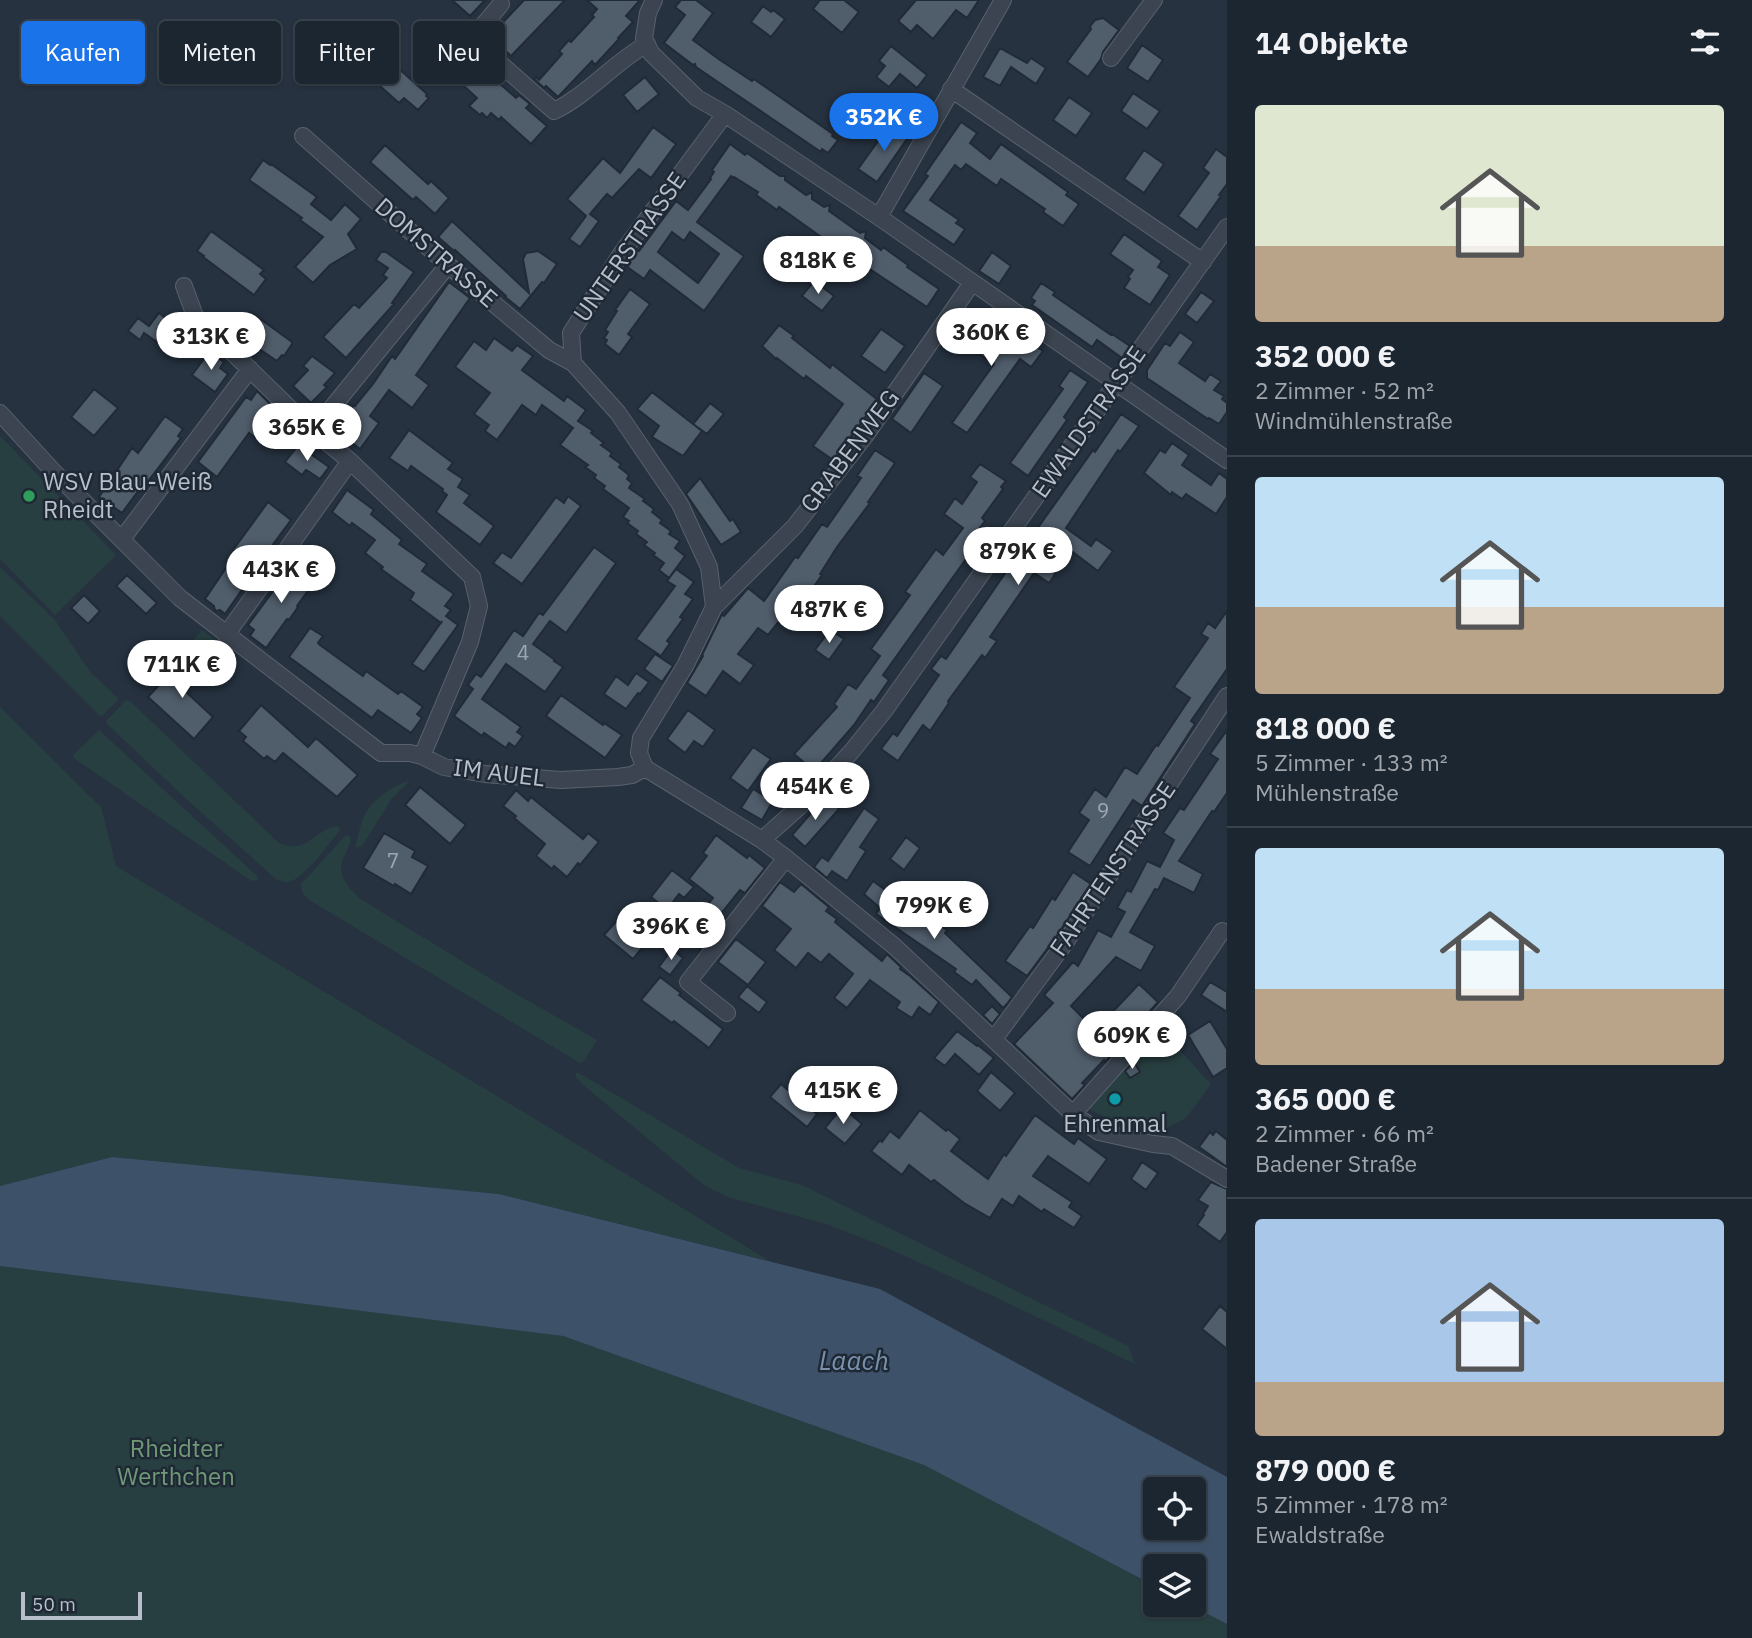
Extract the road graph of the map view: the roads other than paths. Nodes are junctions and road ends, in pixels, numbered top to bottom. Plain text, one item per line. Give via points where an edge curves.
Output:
1 (654, 0) edge
2 (1003, 0) edge
3 (1154, 0) edge
4 (501, 4) dead end
5 (647, 44) junction
6 (1111, 58) dead end
7 (951, 89) junction
8 (725, 114) junction
9 (303, 136) dead end
10 (879, 217) junction
11 (1227, 227) edge
12 (1203, 262) junction
13 (449, 265) junction
14 (972, 283) junction
15 (184, 285) dead end
16 (573, 363) junction
17 (250, 369) junction
18 (1116, 383) junction
19 (0, 413) edge
20 (313, 431) junction
21 (1227, 460) edge
22 (350, 461) junction
23 (122, 539) junction
24 (714, 607) junction
25 (226, 635) junction
26 (1227, 695) edge
27 (422, 755) junction
28 (645, 768) junction
29 (762, 840) junction
30 (786, 858) junction
31 (1222, 931) dead end
32 (727, 1013) dead end
33 (994, 1039) junction
34 (1073, 1114) junction
35 (1227, 1179) edge

1 - 5 street via 645,27
2 - 7 street
3 - 6 street
4 - 5 street via 474,36 554,111 572,103
5 - 8 street via 697,98
7 - 10 street
7 - 12 street
8 - 10 street
8 - 16 street, UNTERSTRASSE via 621,254 570,333
9 - 13 street, DOMSTRASSE
10 - 14 street
11 - 12 street, EWALDSTRASSE
12 - 18 street, EWALDSTRASSE
13 - 16 street, DOMSTRASSE via 549,350
13 - 20 street
14 - 18 street
14 - 24 street, GRABENWEG via 865,436 794,526
15 - 17 street via 195,316
16 - 24 street via 618,413 680,504 709,567
17 - 20 street
17 - 23 street
18 - 21 street
18 - 29 street, EWALDSTRASSE via 884,711 811,796
19 - 23 street, IM AUEL
20 - 22 street
22 - 25 street
22 - 27 street via 472,577 479,606 470,642
23 - 25 street, IM AUEL via 180,598
24 - 28 street via 641,738 639,753
25 - 27 street, IM AUEL via 381,753
26 - 33 street, FAHRTENSTRASSE via 1065,943
27 - 28 street, IM AUEL via 444,767 561,779 618,777
28 - 29 street
29 - 30 street
30 - 32 street via 688,982
30 - 33 street via 894,946
31 - 34 street via 1178,996
33 - 34 street
34 - 35 street via 1099,1132 1172,1146

